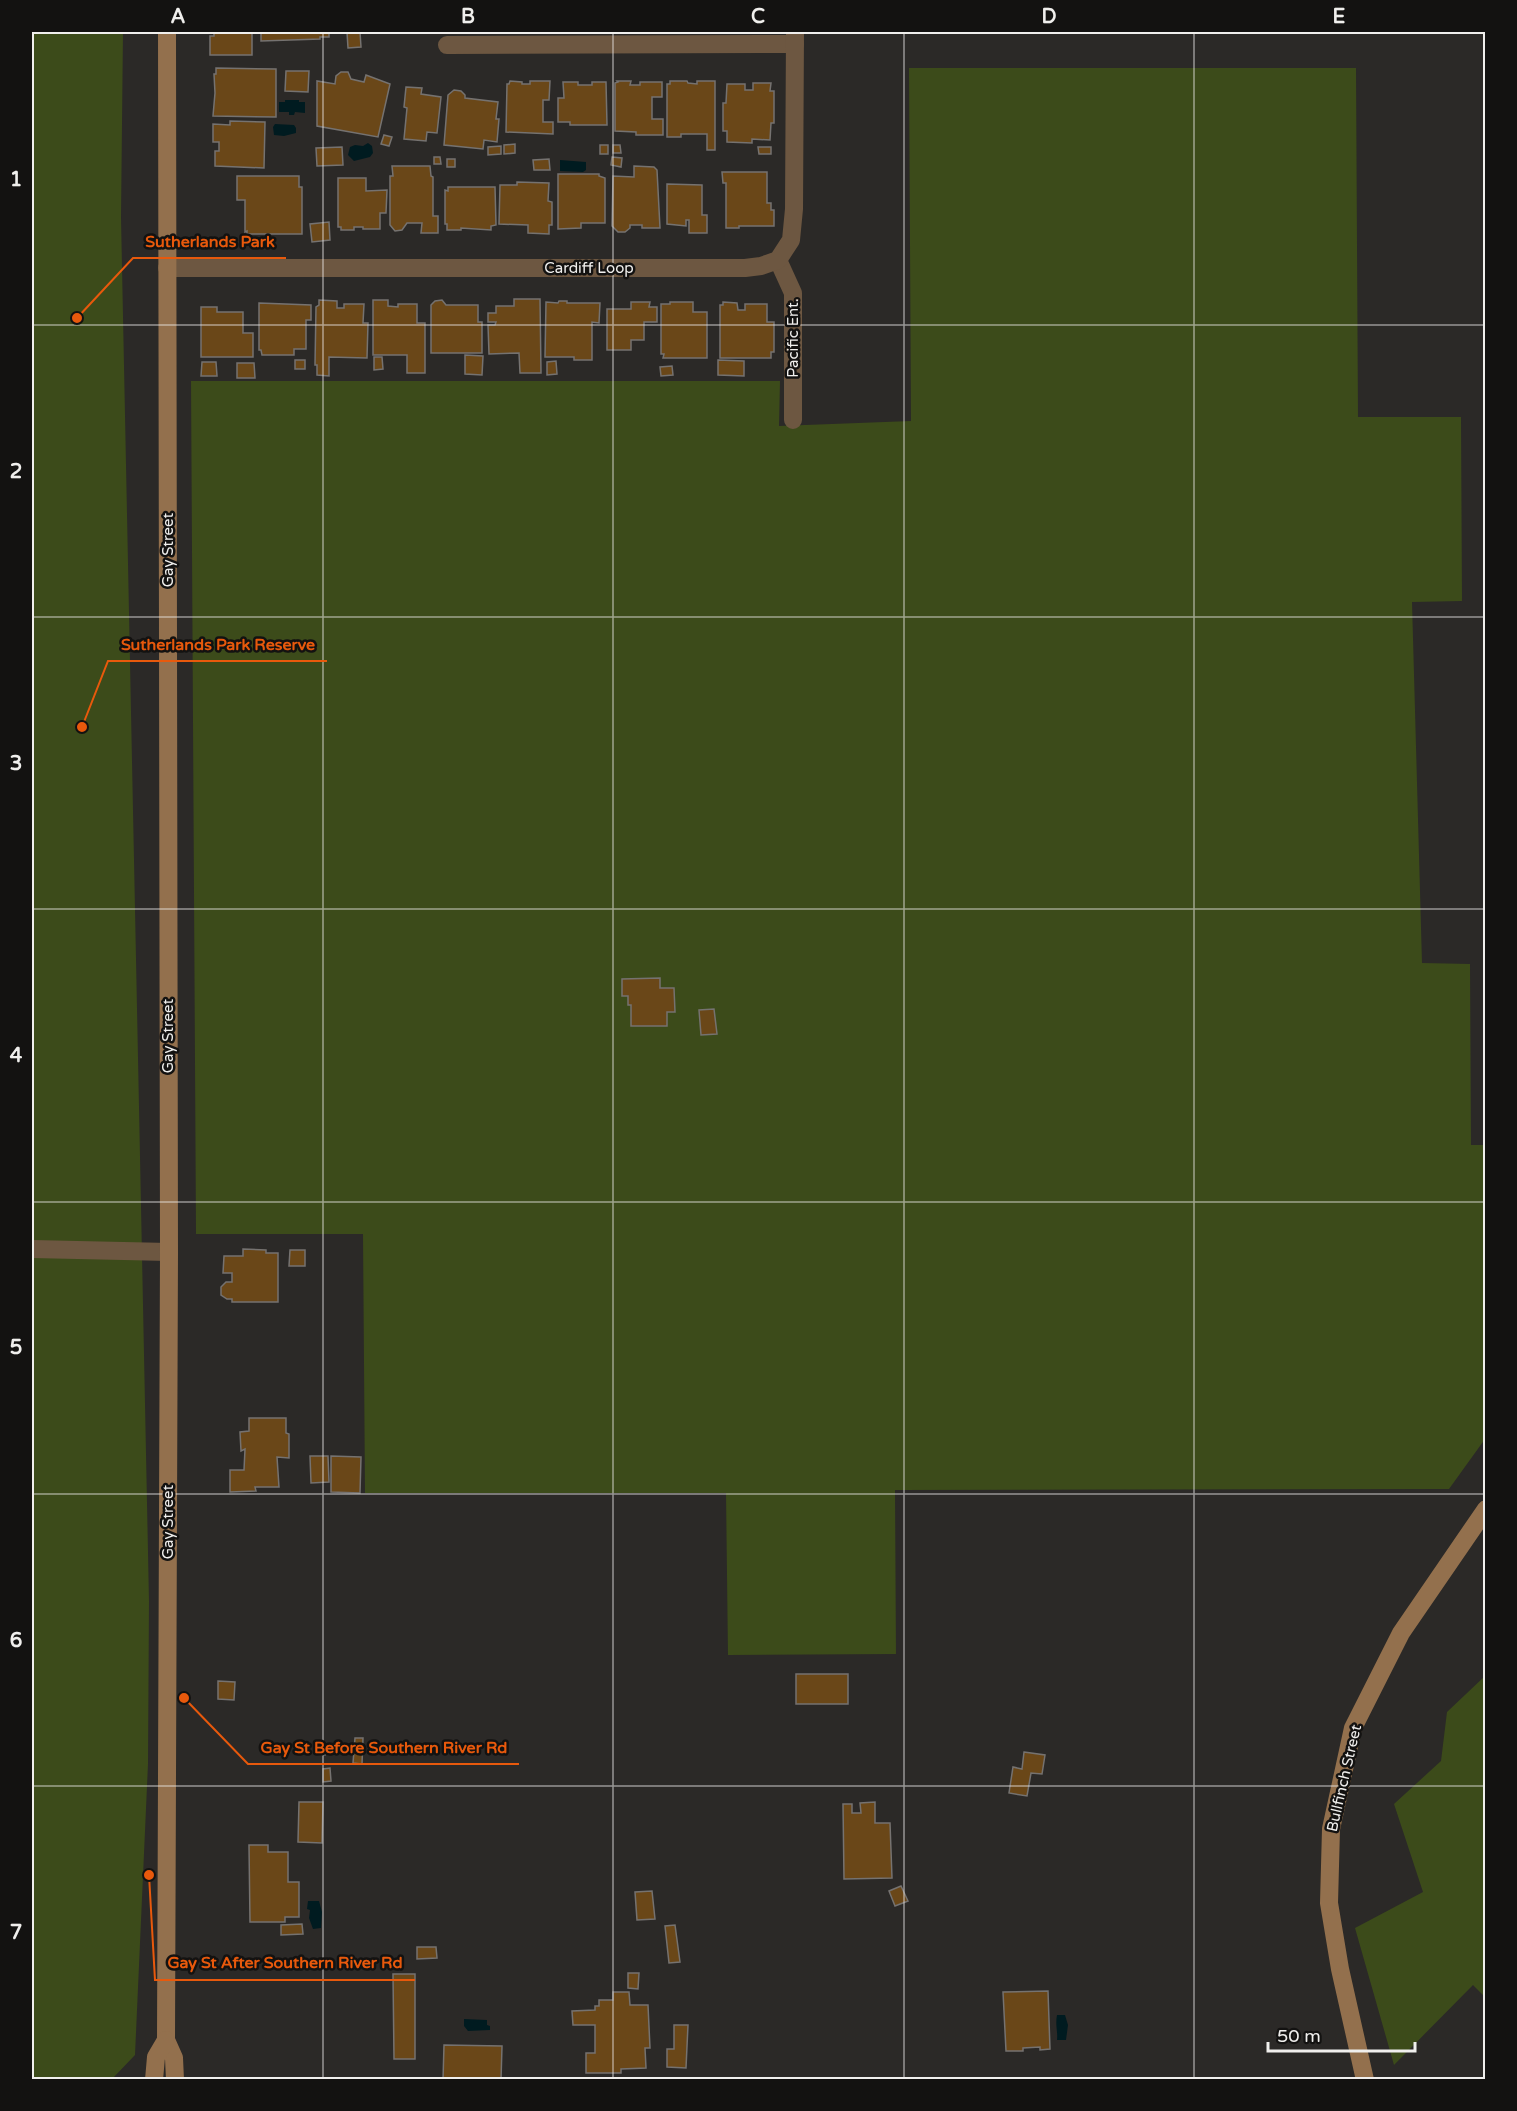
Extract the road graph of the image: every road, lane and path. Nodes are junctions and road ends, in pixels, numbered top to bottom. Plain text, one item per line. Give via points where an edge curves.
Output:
1 (167, 32) edge
2 (795, 38) edge
3 (447, 45) dead end
4 (778, 260) junction
5 (167, 268) junction
6 (793, 420) dead end
7 (32, 1249) edge
8 (169, 1252) junction
9 (1485, 1509) edge
10 (166, 2040) junction
11 (154, 2079) edge
12 (175, 2079) edge
13 (1365, 2079) edge

1 - 5 main road, Gay Street
2 - 3 street
2 - 4 street via 794,208 791,240
4 - 5 street, Cardiff Loop via 745,268
4 - 6 street, Pacific Ent. via 793,293
5 - 8 main road, Gay Street
7 - 8 street
8 - 10 main road, Gay Street
9 - 13 main road, Bullfinch Street via 1401,1633 1353,1728 1331,1829 1329,1903
10 - 11 main road, Gay Street via 156,2057
10 - 12 main road, Gay Street via 174,2058

